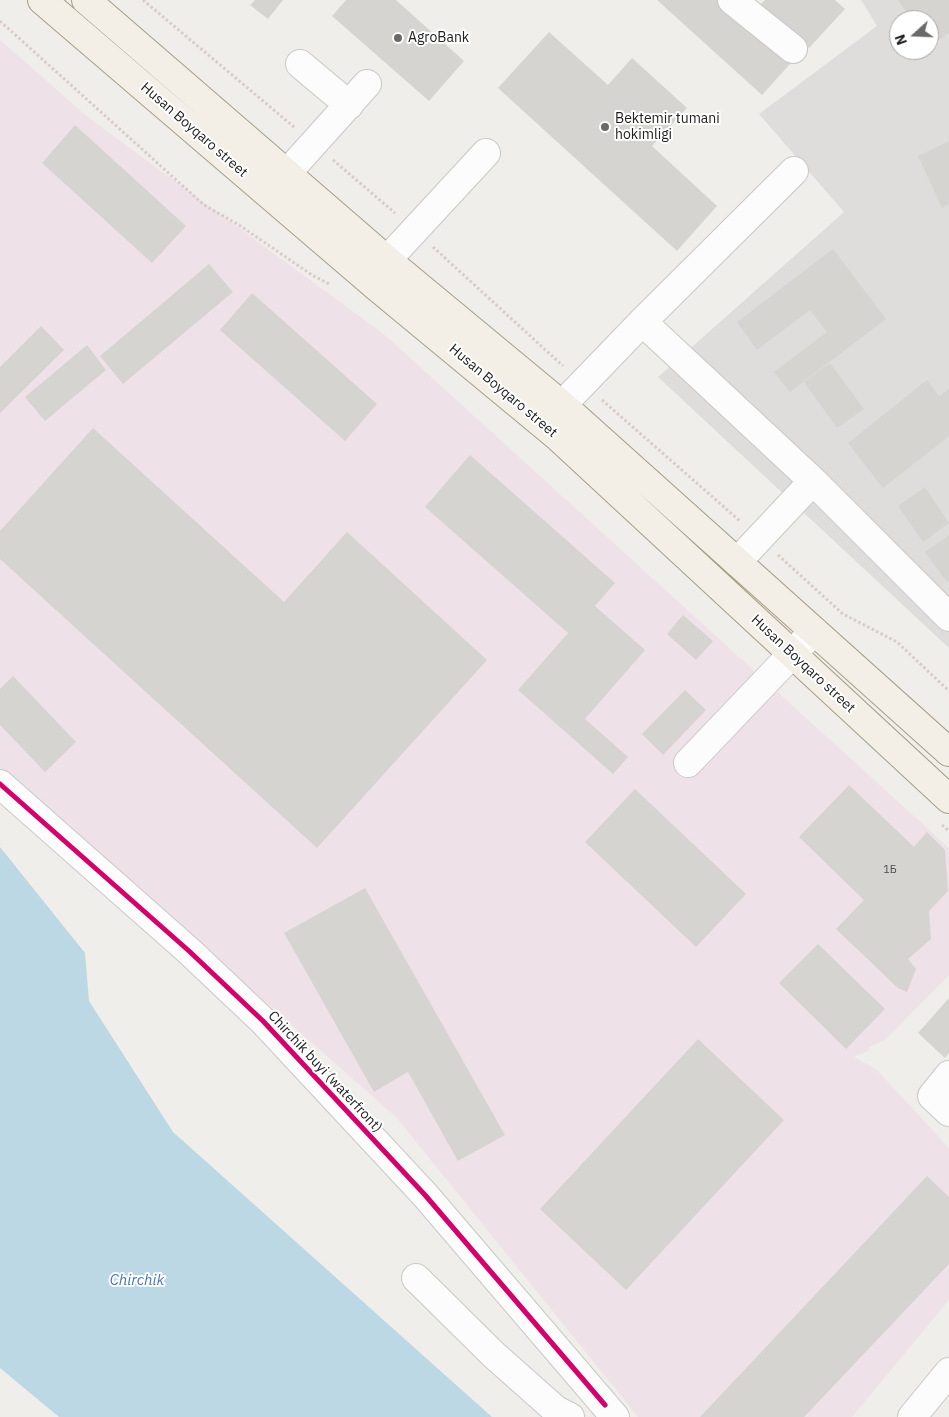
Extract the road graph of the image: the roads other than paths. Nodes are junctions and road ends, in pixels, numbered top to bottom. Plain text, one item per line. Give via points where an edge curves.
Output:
1 (42, 0) edge
2 (86, 0) edge
3 (732, 0) edge
4 (793, 49) dead end
5 (300, 64) dead end
6 (368, 84) dead end
7 (348, 105) junction
8 (486, 153) dead end
9 (794, 171) dead end
10 (286, 173) junction
11 (387, 260) junction
12 (642, 322) junction
13 (562, 405) junction
14 (813, 481) junction
15 (738, 562) junction
16 (949, 617) edge
17 (814, 631) junction
18 (792, 654) junction
19 (949, 752) edge
20 (688, 763) dead end
21 (0, 784) edge
22 (945, 812) edge
23 (949, 1075) edge
24 (949, 1112) edge
25 (416, 1278) dead end
26 (949, 1372) edge
27 (604, 1413) edge
28 (570, 1417) edge
29 (912, 1417) edge

1 - 18 main road, Husan Boyqaro street via 376,287 558,437
2 - 10 main road, Husan Boyqaro street
3 - 4 street
5 - 7 street
6 - 7 street
7 - 10 street
8 - 11 street
9 - 12 street
10 - 11 main road, Husan Boyqaro street
11 - 13 main road, Husan Boyqaro street
12 - 13 street
12 - 14 street
13 - 15 main road, Husan Boyqaro street
14 - 15 street
14 - 16 street
15 - 17 main road, Husan Boyqaro street
17 - 18 street
17 - 19 main road, Husan Boyqaro street
18 - 20 street
18 - 22 main road, Husan Boyqaro street
21 - 27 street, Chirchik buyi (waterfront) via 263,1021 425,1195
23 - 24 street via 932,1096
25 - 28 street via 494,1355 556,1410
26 - 29 street

